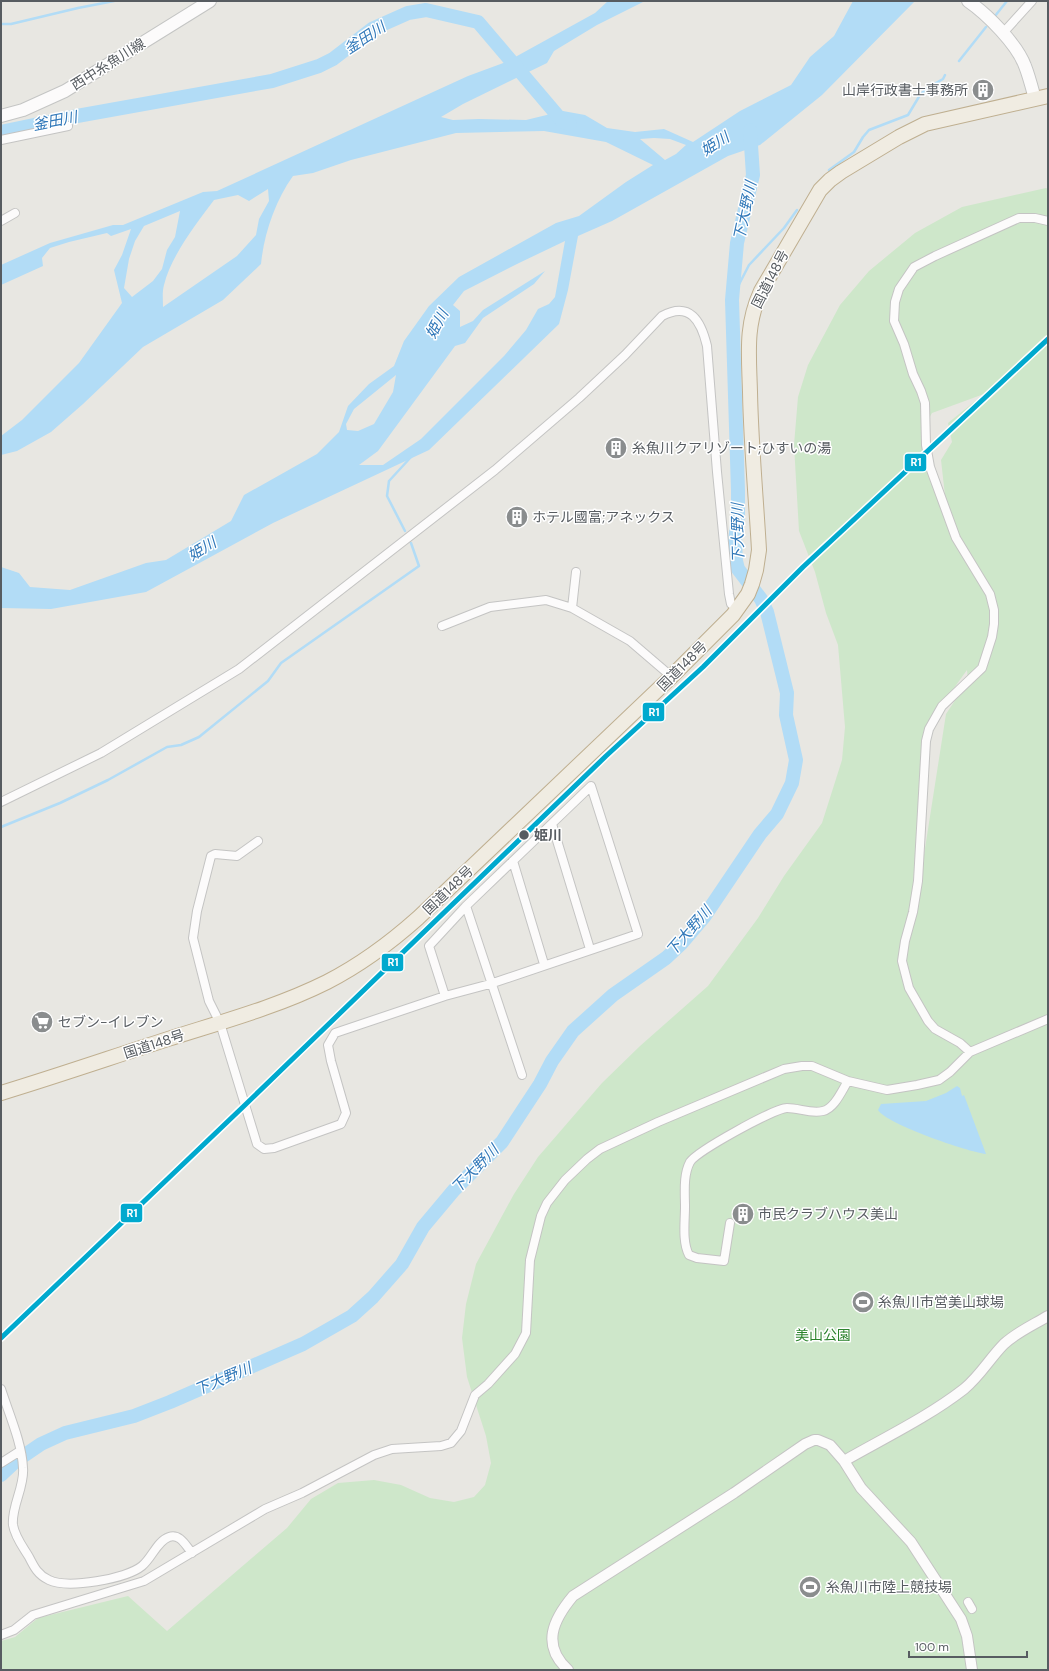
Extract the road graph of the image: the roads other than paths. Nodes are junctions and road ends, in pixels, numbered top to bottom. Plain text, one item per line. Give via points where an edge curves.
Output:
1 (210, 1) edge
2 (968, 1) edge
3 (1032, 1) edge
4 (1003, 33) junction
5 (1041, 97) edge
6 (1, 116) edge
7 (68, 126) dead end
8 (1, 140) edge
9 (15, 213) dead end
10 (1, 221) edge
11 (1048, 221) edge
12 (576, 572) dead end
13 (572, 608) junction
14 (738, 608) junction
15 (442, 626) dead end
16 (672, 677) junction
17 (1, 802) edge
18 (552, 824) junction
19 (258, 841) dead end
20 (513, 860) junction
21 (466, 906) junction
22 (590, 949) junction
23 (544, 964) junction
24 (490, 984) junction
25 (445, 996) junction
26 (1048, 1019) edge
27 (220, 1023) junction
28 (970, 1052) junction
29 (522, 1075) dead end
30 (848, 1081) junction
31 (1, 1093) edge
32 (730, 1223) dead end
33 (1048, 1316) edge
34 (1, 1389) edge
35 (20, 1451) junction
36 (844, 1461) junction
37 (1, 1463) edge
38 (192, 1553) junction
39 (968, 1602) dead end
40 (972, 1610) dead end
41 (1, 1635) edge
42 (568, 1670) edge
43 (972, 1670) edge

1 - 6 main road, 西中糸魚川線 via 65,91 23,110
2 - 4 main road
3 - 4 street
4 - 5 main road via 1018,52
5 - 14 highway, 国道148号 via 925,124 841,172 824,185 815,197 761,291 750,324 750,420 758,550 754,579
7 - 8 street
9 - 10 street
11 - 28 street via 1019,218 914,267 899,289 895,302 894,321 925,403 926,445 930,467 956,538 990,594 994,610 992,637 982,668 942,706 929,729 926,741 918,881 913,912 904,941 902,962 909,988 928,1021
12 - 13 street
13 - 15 street via 546,600 499,605
13 - 16 street via 630,641
14 - 16 highway, 国道148号
14 - 17 street via 731,604 729,594 708,346 699,321 678,311 669,312 579,398 495,470 239,669 101,753
16 - 27 highway, 国道148号 via 396,938 367,959 327,982
18 - 20 street
18 - 22 street
18 - 22 street via 591,786 638,934
19 - 27 street via 237,856 211,856 197,911 193,938 209,1001
20 - 21 street
20 - 23 street
21 - 24 street
21 - 25 street via 429,946
22 - 23 street
23 - 24 street
24 - 25 street
24 - 29 street
25 - 27 street via 335,1034 328,1045 346,1114 341,1124 274,1148 264,1149 257,1144
26 - 28 street
27 - 31 highway, 国道148号
28 - 30 street via 939,1080 887,1090
30 - 32 street via 834,1104 824,1111 786,1108 771,1113 715,1143 692,1160 687,1172 685,1195 686,1243 689,1255 724,1261
30 - 38 street via 812,1066 784,1069 670,1116 586,1159 565,1180 547,1203 541,1216 530,1260 526,1333 515,1354 475,1395 461,1431 451,1443 392,1449 374,1455 302,1493 265,1509
33 - 36 street via 1014,1335 982,1372 949,1401
34 - 35 street
35 - 37 street
35 - 38 street via 24,1469 13,1524 16,1535 38,1573 47,1579 66,1584 99,1581 136,1570 163,1540 170,1537 183,1540
36 - 42 street via 826,1442 814,1440 805,1444 734,1493 573,1596 554,1623 555,1653 559,1662
36 - 43 street via 861,1488 911,1542 961,1619 967,1636
38 - 41 street via 144,1581 33,1615 14,1630
39 - 40 street

